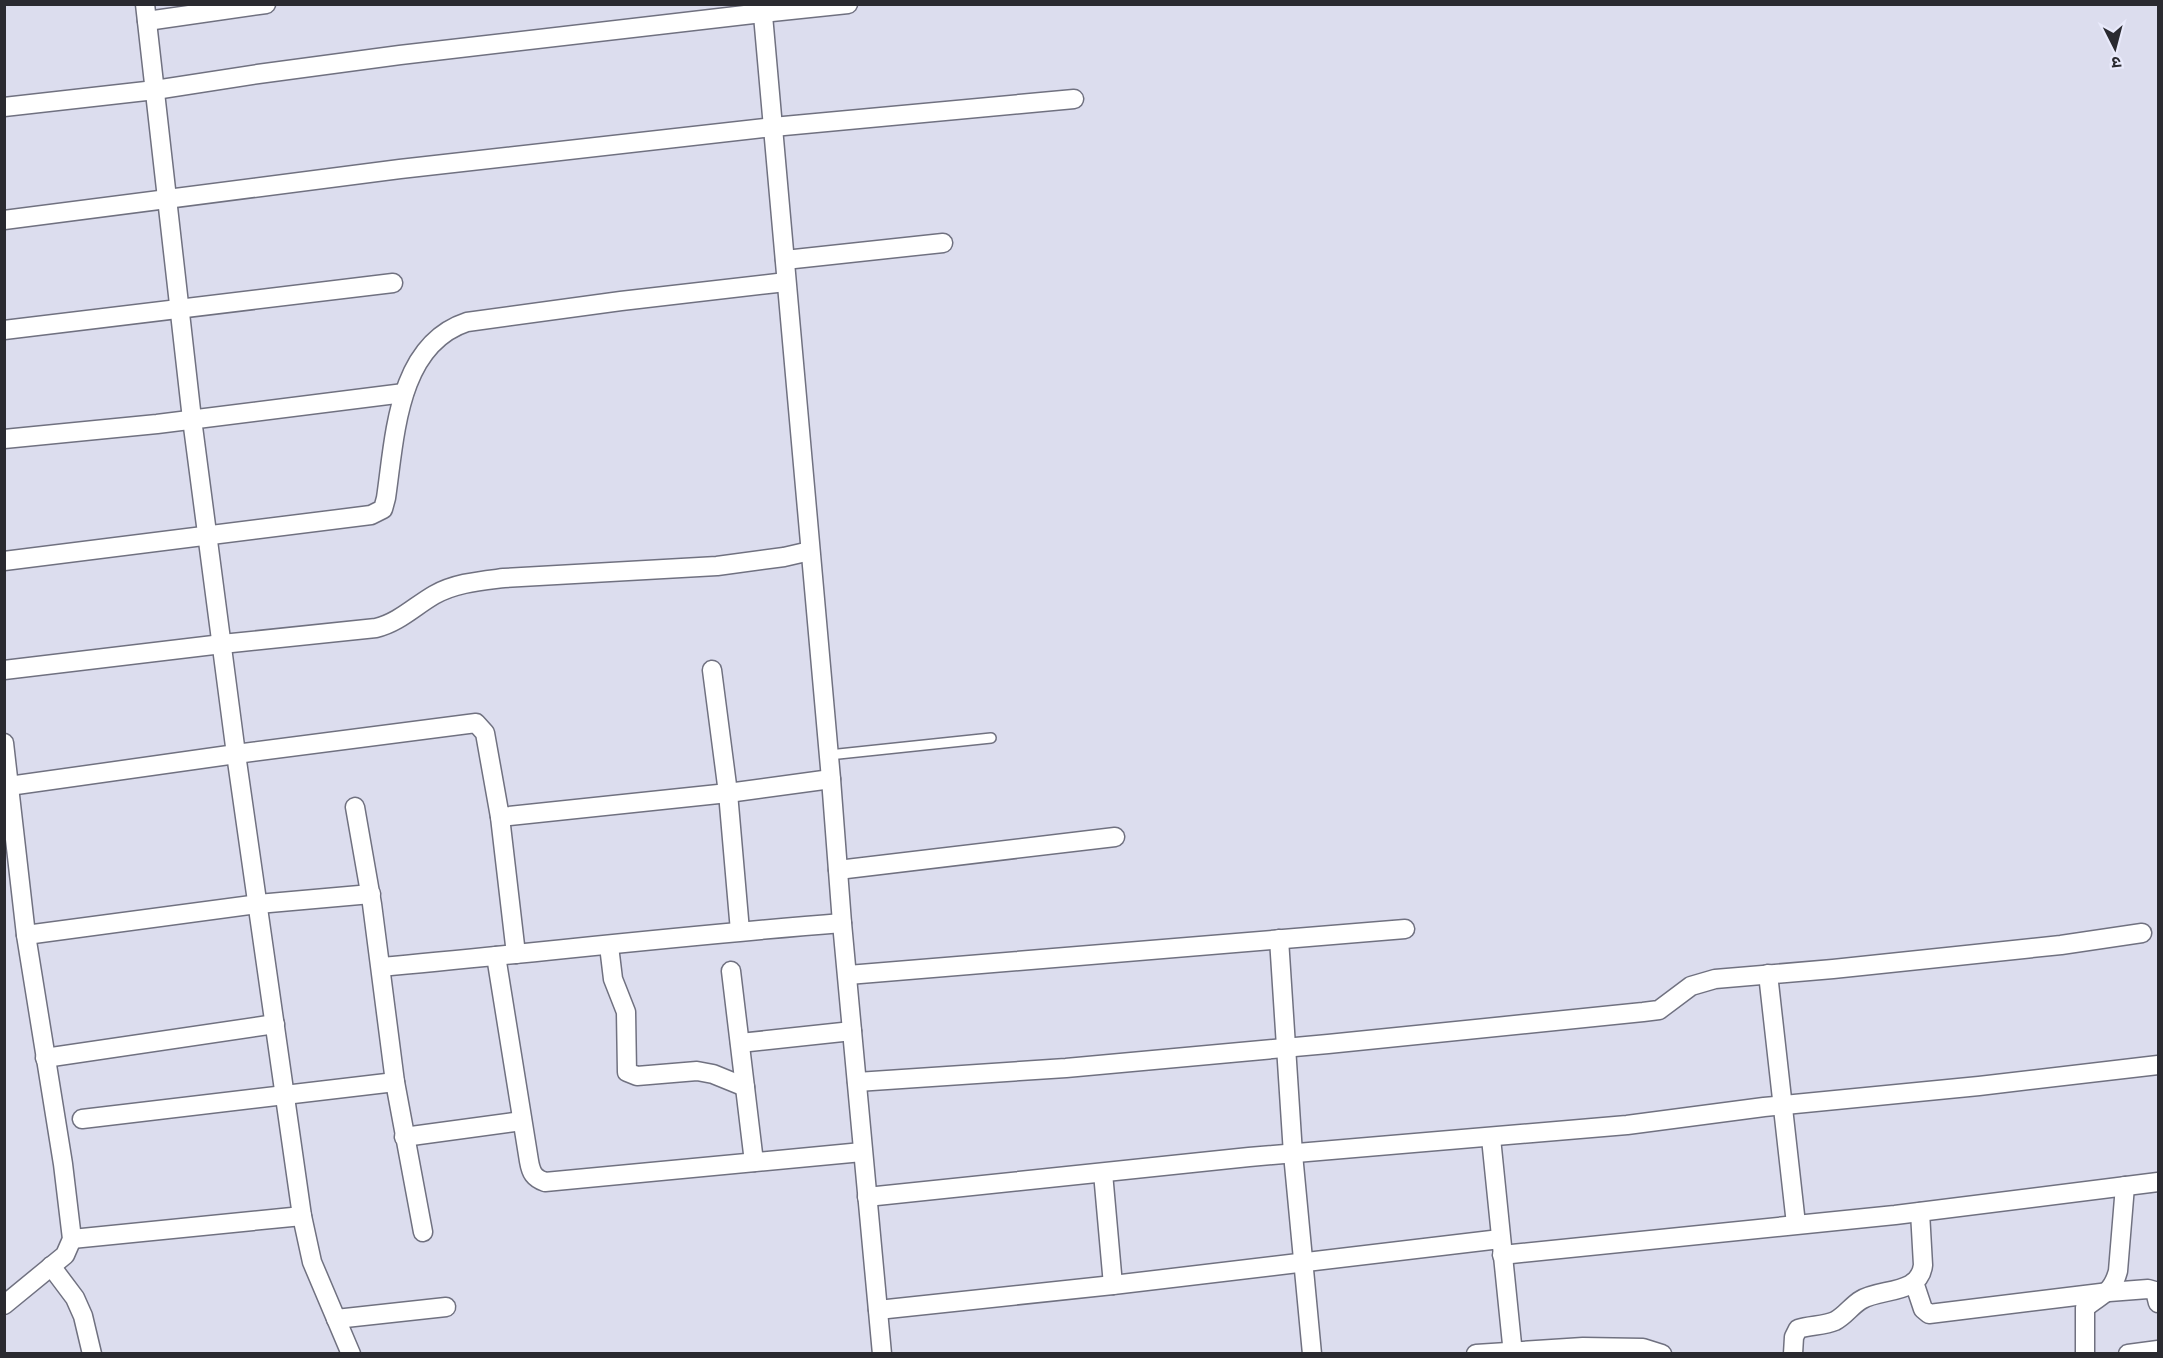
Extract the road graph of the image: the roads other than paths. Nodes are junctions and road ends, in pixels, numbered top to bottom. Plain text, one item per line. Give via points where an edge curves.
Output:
1 (266, 4) edge
2 (848, 4) edge
3 (762, 8) edge
4 (146, 13) edge
5 (155, 90) junction
6 (1074, 99) dead end
7 (4, 107) edge
8 (773, 127) junction
9 (168, 198) junction
10 (4, 220) edge
11 (943, 243) dead end
12 (784, 260) junction
13 (786, 282) junction
14 (393, 283) dead end
15 (179, 308) junction
16 (4, 330) edge
17 (404, 393) junction
18 (192, 419) junction
19 (4, 440) edge
20 (207, 535) junction
21 (810, 551) junction
22 (4, 561) edge
23 (222, 644) junction
24 (4, 670) edge
25 (712, 670) dead end
26 (991, 738) dead end
27 (4, 743) edge
28 (236, 754) junction
29 (829, 756) junction
30 (831, 779) junction
31 (9, 786) junction
32 (728, 793) junction
33 (355, 807) dead end
34 (500, 817) junction
35 (1114, 837) dead end
36 (838, 870) junction
37 (371, 894) junction
38 (258, 904) junction
39 (842, 923) junction
40 (1405, 929) dead end
41 (740, 931) junction
42 (2142, 933) dead end
43 (26, 936) junction
44 (1279, 939) junction
45 (609, 946) junction
46 (516, 954) junction
47 (496, 956) junction
48 (381, 967) junction
49 (731, 971) dead end
50 (848, 975) junction
51 (1768, 975) junction
52 (276, 1024) junction
53 (852, 1031) junction
54 (740, 1043) junction
55 (1285, 1048) junction
56 (45, 1058) junction
57 (2158, 1065) edge
58 (395, 1082) junction
59 (857, 1082) junction
60 (745, 1087) junction
61 (285, 1095) junction
62 (1783, 1105) junction
63 (82, 1119) dead end
64 (522, 1121) junction
65 (404, 1137) junction
66 (1491, 1138) junction
67 (862, 1152) junction
68 (1293, 1154) junction
69 (754, 1162) junction
70 (1103, 1173) junction
71 (2158, 1182) edge
72 (2126, 1186) junction
73 (867, 1197) junction
74 (1920, 1212) junction
75 (302, 1216) junction
76 (1796, 1224) junction
77 (423, 1232) dead end
78 (72, 1239) junction
79 (1501, 1247) junction
80 (1304, 1262) junction
81 (51, 1266) junction
82 (1914, 1282) junction
83 (1113, 1285) junction
84 (2109, 1292) junction
85 (6, 1302) edge
86 (2158, 1304) edge
87 (446, 1307) dead end
88 (878, 1310) junction
89 (336, 1319) junction
90 (2158, 1350) edge
91 (1513, 1352) edge
92 (92, 1353) edge
93 (351, 1353) edge
94 (882, 1353) edge
95 (1312, 1353) edge
96 (1476, 1353) edge
97 (1662, 1353) edge
98 (1793, 1353) edge
99 (2085, 1353) edge
100 (2128, 1353) edge

1 - 4 street
2 - 3 street
3 - 5 street
3 - 8 street
4 - 5 street
5 - 7 street
5 - 9 street
6 - 8 street
8 - 9 street
8 - 12 street
9 - 10 street
9 - 15 street
11 - 12 street
12 - 13 street
13 - 17 street via 467,322 439,336 419,360
13 - 21 street
14 - 15 street
15 - 16 street
15 - 18 street
17 - 18 street
17 - 20 street via 386,498 377,513
18 - 19 street
18 - 20 street
20 - 22 street
20 - 23 street
21 - 23 street via 717,566 472,582 436,594 387,626
21 - 29 street
23 - 24 street
23 - 28 street
25 - 32 street
26 - 29 lane
27 - 31 street
28 - 31 street
28 - 34 street via 476,723 485,733
28 - 38 street
29 - 30 street
30 - 32 street
30 - 36 street
31 - 43 street
32 - 34 street
32 - 41 street
33 - 37 street
34 - 46 street
35 - 36 street
36 - 39 street
37 - 38 street
37 - 48 street
38 - 43 street
38 - 52 street
39 - 41 street
39 - 50 street
40 - 44 street
41 - 45 street
42 - 51 street
43 - 56 street
44 - 50 street
44 - 55 street
45 - 46 street
45 - 60 street via 613,979 626,1012 627,1072 637,1076 697,1071
46 - 47 street
47 - 48 street
47 - 64 street
48 - 58 street
49 - 54 street
50 - 53 street
51 - 55 street via 1700,982 1659,1010
51 - 62 street
52 - 56 street
52 - 61 street
53 - 54 street
53 - 59 street
54 - 60 street
55 - 59 street
55 - 68 street
56 - 78 street
57 - 62 street
58 - 61 street
58 - 65 street
59 - 67 street
60 - 69 street
61 - 63 street
61 - 75 street
62 - 66 street
62 - 76 street
64 - 65 street
64 - 69 street via 531,1171 536,1179 546,1182
65 - 77 street
66 - 68 street
66 - 79 street
67 - 69 street
67 - 73 street
68 - 70 street
68 - 80 street
70 - 73 street
70 - 83 street
71 - 72 street
72 - 74 street
72 - 84 street via 2118,1271
73 - 88 street
74 - 76 street
74 - 82 street via 1923,1265
75 - 78 street
75 - 89 street via 312,1262
76 - 79 street
78 - 81 street via 65,1254
79 - 80 street
79 - 91 street
80 - 83 street
80 - 95 street
81 - 85 street
81 - 92 street via 75,1298
82 - 84 street via 1923,1309 1933,1314
82 - 98 street via 1868,1296 1836,1320 1798,1329
83 - 88 street
84 - 86 street via 2151,1289
84 - 99 street via 2085,1308
87 - 89 street
88 - 94 street
89 - 93 street
90 - 100 street
91 - 96 street
91 - 97 street via 1623,1347

